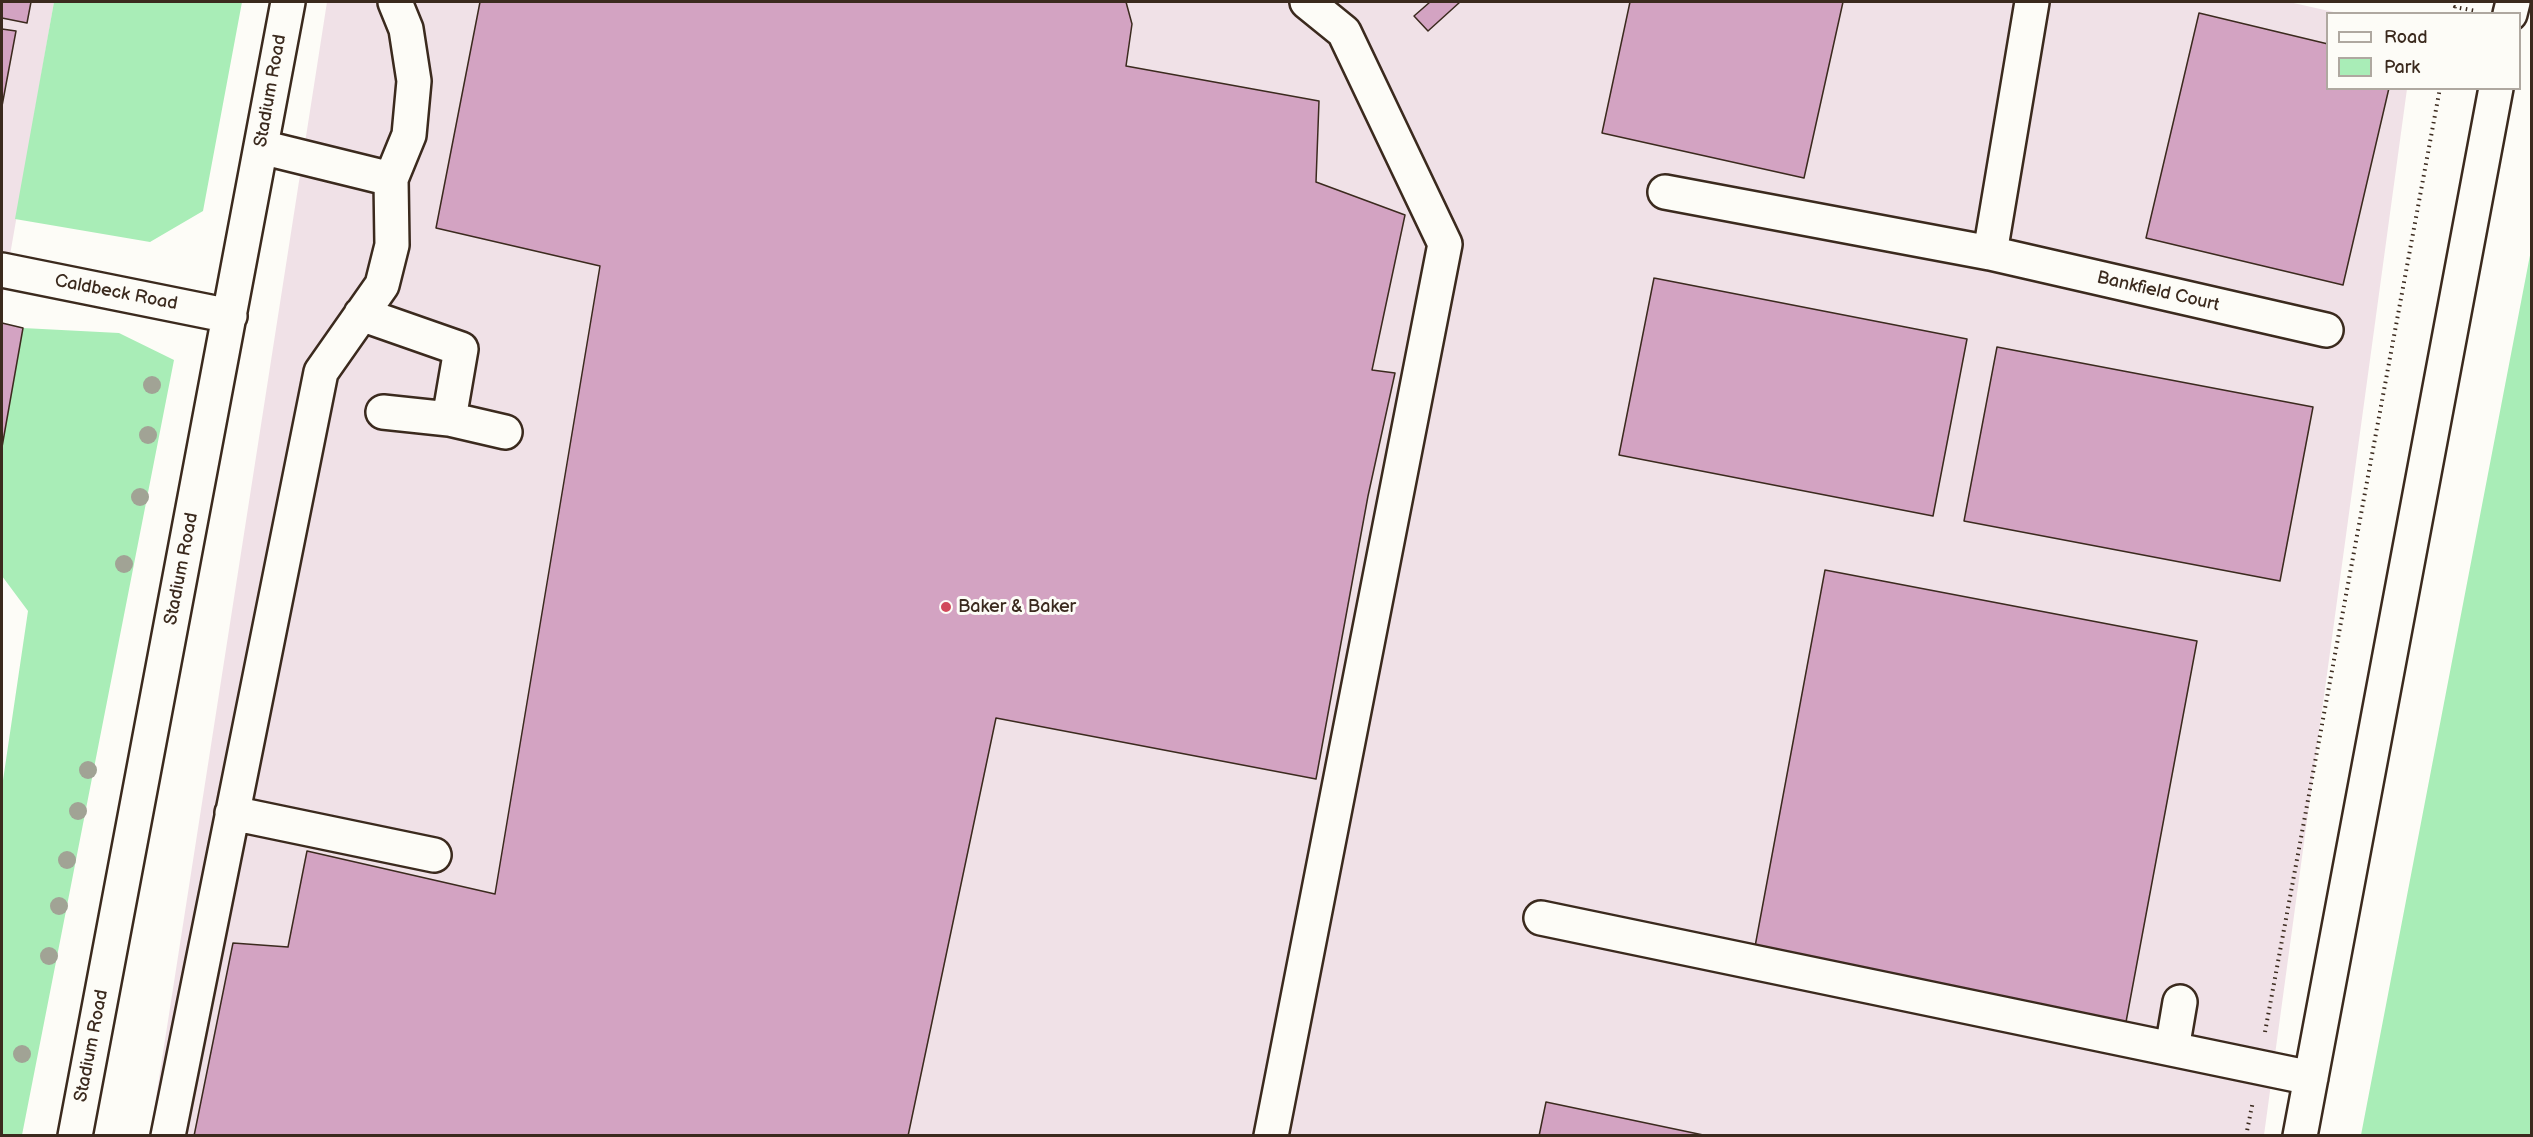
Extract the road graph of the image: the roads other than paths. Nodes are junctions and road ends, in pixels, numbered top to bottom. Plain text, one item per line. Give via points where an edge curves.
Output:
1 (288, 2) edge
2 (395, 2) edge
3 (1307, 2) edge
4 (2032, 2) edge
5 (2496, 90) edge
6 (261, 147) junction
7 (391, 179) junction
8 (1665, 192) dead end
9 (1990, 253) junction
10 (2, 270) edge
11 (361, 314) junction
12 (230, 316) junction
13 (2326, 330) dead end
14 (382, 412) dead end
15 (449, 419) junction
16 (505, 432) dead end
17 (232, 813) junction
18 (434, 855) dead end
19 (1541, 918) dead end
20 (2180, 1002) dead end
21 (2172, 1049) junction
22 (2311, 1078) junction
23 (75, 1136) edge
24 (168, 1136) edge
25 (1271, 1136) edge
26 (2300, 1136) edge

1 - 6 street, Stadium Road
2 - 7 street via 406,29 414,81 409,135
3 - 25 street via 1344,32 1446,244
4 - 9 street
5 - 22 street
6 - 7 street
6 - 12 street, Stadium Road
7 - 11 street via 392,246 382,285
8 - 9 street, Bankfield Court
9 - 13 street, Bankfield Court
10 - 12 street, Caldbeck Road
11 - 15 street via 461,349
11 - 17 street via 321,372
12 - 23 street, Stadium Road
14 - 15 street
15 - 16 street
17 - 18 street
17 - 24 street
19 - 21 street
20 - 21 street
21 - 22 street
22 - 26 street

